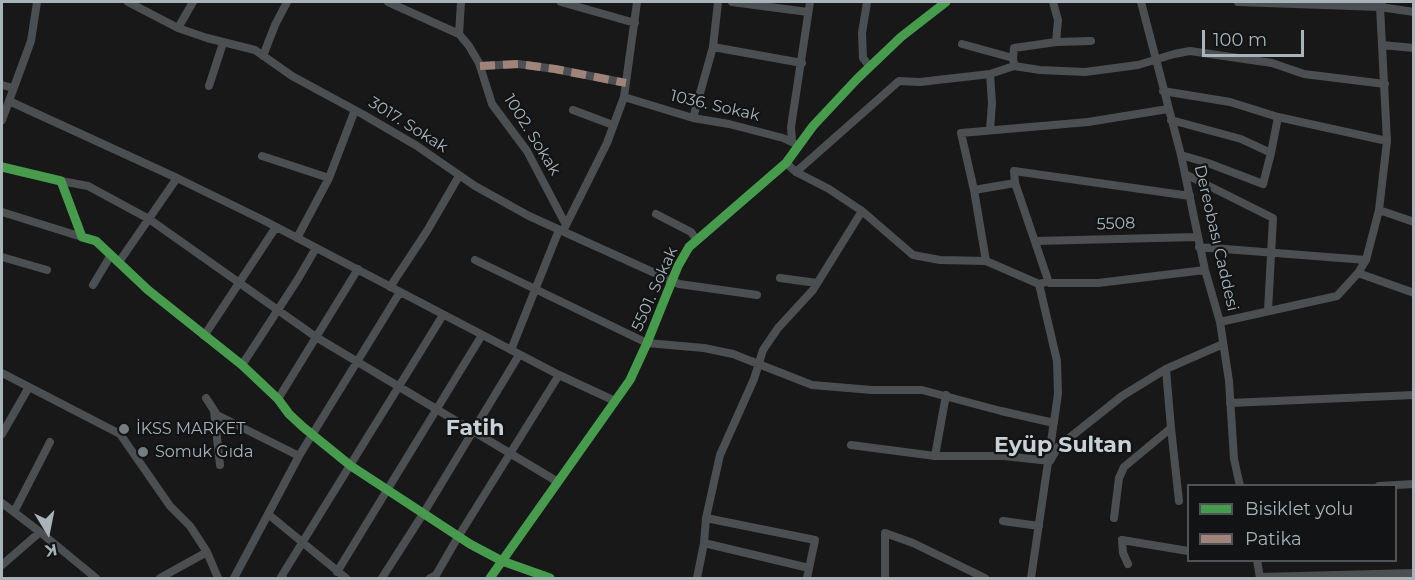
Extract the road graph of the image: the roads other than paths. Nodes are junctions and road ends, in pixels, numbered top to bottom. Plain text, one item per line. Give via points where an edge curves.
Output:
1 (37, 2) edge
2 (128, 2) edge
3 (193, 2) edge
4 (287, 2) edge
5 (388, 2) edge
6 (461, 2) edge
7 (561, 2) edge
8 (637, 2) edge
9 (718, 2) edge
10 (732, 2) edge
11 (810, 2) edge
12 (867, 2) edge
13 (946, 2) edge
14 (1053, 2) edge
15 (1141, 2) edge
16 (1242, 2) edge
17 (1381, 4) edge
18 (583, 5) edge
19 (808, 12) junction
20 (1413, 12) edge
21 (635, 23) junction
22 (178, 28) junction
23 (459, 33) junction
24 (1091, 41) dead end
25 (223, 42) junction
26 (1056, 42) junction
27 (962, 44) dead end
28 (1382, 45) junction
29 (713, 47) junction
30 (1413, 48) edge
31 (263, 56) junction
32 (1155, 61) junction
33 (1014, 62) junction
34 (802, 63) junction
35 (480, 66) junction
36 (870, 67) junction
37 (990, 74) junction
38 (626, 83) junction
39 (1385, 84) junction
40 (2, 85) edge
41 (209, 86) dead end
42 (13, 88) junction
43 (1163, 90) junction
44 (624, 97) junction
45 (9, 100) junction
46 (1167, 109) junction
47 (355, 110) junction
48 (573, 110) dead end
49 (1278, 117) junction
50 (693, 118) junction
51 (2, 120) edge
52 (1171, 120) junction
53 (613, 125) junction
54 (990, 130) junction
55 (1387, 141) junction
56 (795, 143) junction
57 (1271, 153) junction
58 (1181, 155) junction
59 (262, 156) dead end
60 (786, 163) junction
61 (2, 166) edge
62 (796, 172) junction
63 (1185, 174) junction
64 (459, 176) junction
65 (177, 178) junction
66 (329, 178) junction
67 (61, 182) junction
68 (1015, 183) junction
69 (974, 190) junction
70 (1190, 196) junction
71 (1379, 210) junction
72 (862, 211) junction
73 (2, 212) edge
74 (656, 214) dead end
75 (149, 219) junction
76 (1413, 222) edge
77 (276, 227) junction
78 (562, 229) junction
79 (82, 237) junction
80 (1197, 237) junction
81 (297, 238) junction
82 (696, 239) junction
83 (1036, 241) junction
84 (1200, 247) junction
85 (316, 248) junction
86 (1271, 252) junction
87 (111, 255) junction
88 (2, 257) edge
89 (475, 260) dead end
90 (1366, 260) junction
91 (986, 261) junction
92 (119, 262) junction
93 (358, 269) junction
94 (47, 270) dead end
95 (1205, 270) junction
96 (1358, 273) junction
97 (780, 278) dead end
98 (671, 281) junction
99 (240, 283) junction
100 (817, 283) junction
101 (1049, 283) junction
102 (1039, 284) junction
103 (93, 285) dead end
104 (390, 287) junction
105 (536, 291) junction
106 (400, 292) junction
107 (1413, 293) edge
108 (757, 295) dead end
109 (278, 309) junction
110 (1268, 311) junction
111 (443, 315) junction
112 (1220, 322) junction
113 (482, 335) junction
114 (204, 336) junction
115 (316, 336) junction
116 (647, 343) junction
117 (1223, 344) junction
118 (515, 352) junction
119 (357, 363) junction
120 (759, 363) junction
121 (242, 365) junction
122 (1166, 369) junction
123 (2, 374) edge
124 (559, 375) junction
125 (29, 387) junction
126 (399, 387) junction
127 (946, 395) junction
128 (1413, 395) edge
129 (206, 398) dead end
130 (278, 399) junction
131 (615, 401) junction
132 (1230, 403) junction
133 (214, 409) junction
134 (436, 409) junction
135 (1054, 423) junction
136 (1171, 428) junction
137 (473, 431) junction
138 (2, 434) edge
139 (313, 435) junction
140 (50, 442) dead end
141 (851, 445) dead end
142 (511, 453) junction
143 (299, 456) junction
144 (935, 456) junction
145 (1050, 461) junction
146 (220, 465) dead end
147 (351, 466) junction
148 (558, 482) junction
149 (1240, 484) edge
150 (1413, 484) edge
151 (1397, 485) edge
152 (387, 490) junction
153 (1179, 501) dead end
154 (2, 503) edge
155 (14, 512) junction
156 (268, 514) junction
157 (423, 514) junction
158 (706, 518) junction
159 (1114, 518) dead end
160 (1003, 521) dead end
161 (1040, 526) junction
162 (40, 532) junction
163 (458, 537) junction
164 (303, 543) junction
165 (704, 543) junction
166 (1187, 551) edge
167 (207, 552) junction
168 (502, 561) junction
169 (1255, 562) edge
170 (1128, 564) dead end
171 (2, 565) edge
172 (809, 568) junction
173 (337, 572) junction
174 (1413, 573) edge
175 (537, 577) edge
176 (1260, 578) edge
177 (96, 579) edge
178 (160, 579) edge
179 (218, 579) edge
180 (234, 579) edge
181 (283, 579) edge
182 (346, 579) edge
183 (382, 579) edge
184 (430, 579) edge
185 (490, 579) edge
186 (550, 579) edge
187 (697, 579) edge
188 (807, 579) edge
189 (885, 579) edge
190 (985, 579) edge
191 (1031, 579) edge

1 - 42 street via 31,41
2 - 22 street, 3017. Sokak
3 - 22 street
4 - 31 street
5 - 23 street
6 - 23 street
7 - 18 street
8 - 21 street
9 - 29 street
10 - 19 street
11 - 19 street
12 - 36 street via 863,58
13 - 36 street, 5501. Sokak
14 - 26 street via 1058,20
15 - 32 street, Dereobası Caddesi
16 - 17 street
17 - 20 street
17 - 28 street
18 - 21 street
19 - 34 street
21 - 38 street
22 - 25 street, 3017. Sokak
23 - 35 street, 1002. Sokak
24 - 26 street
25 - 31 street, 3017. Sokak via 255,50
25 - 41 street
26 - 33 street via 1014,48
27 - 33 street
28 - 30 street
28 - 39 street
29 - 34 street
29 - 50 street
31 - 47 street, 3017. Sokak
32 - 33 street via 1085,72 1040,70
32 - 39 street via 1190,51 1272,63 1304,74
32 - 43 street, Dereobası Caddesi
33 - 37 street
34 - 56 street via 791,127
35 - 38 street via 518,64
35 - 78 street, 1002. Sokak via 492,104 531,159
36 - 56 street, 5501. Sokak
37 - 54 street
37 - 62 street via 899,81
38 - 44 street
39 - 55 street
40 - 42 street
42 - 45 street
43 - 46 street, Dereobası Caddesi
43 - 49 street via 1230,102
44 - 50 street, 1036. Sokak
44 - 53 street
45 - 51 street
45 - 65 street
46 - 52 street, Dereobası Caddesi
46 - 54 street via 1088,122
47 - 64 street, 3017. Sokak
47 - 66 street
48 - 53 street
49 - 55 street
49 - 57 street
50 - 56 street, 1036. Sokak
52 - 57 street via 1241,139
52 - 58 street, Dereobası Caddesi
53 - 78 street via 591,178
54 - 69 street via 961,133
55 - 71 street
56 - 60 street, 5501. Sokak
57 - 58 street via 1263,184
58 - 63 street, Dereobası Caddesi
59 - 66 street
60 - 62 street
60 - 82 street, 5501. Sokak
61 - 67 street
62 - 72 street
63 - 70 street, Dereobası Caddesi
63 - 86 street via 1273,218
64 - 78 street, 3017. Sokak via 483,192
64 - 104 street
65 - 75 street
65 - 77 street
66 - 81 street
67 - 75 street via 88,186
67 - 79 street
68 - 69 street
68 - 70 street via 1014,171
68 - 83 street
69 - 91 street
70 - 80 street, Dereobası Caddesi
71 - 76 street
71 - 90 street
72 - 91 street via 913,255
72 - 100 street
73 - 79 street
74 - 82 street via 691,232
75 - 92 street
75 - 99 street
77 - 81 street
77 - 99 street
78 - 98 street, 3017. Sokak
78 - 105 street
79 - 87 street via 96,241
80 - 83 street, 5508
80 - 84 street, Dereobası Caddesi
81 - 85 street
82 - 98 street, 5501. Sokak
83 - 101 street
84 - 86 street
84 - 95 street, Dereobası Caddesi
85 - 93 street
85 - 109 street
86 - 90 street
86 - 110 street
87 - 92 street
87 - 103 street
88 - 94 street
89 - 105 street
90 - 96 street
91 - 102 street
92 - 114 street
93 - 104 street
93 - 115 street
95 - 101 street via 1098,283
95 - 112 street, Dereobası Caddesi
96 - 107 street
96 - 110 street via 1337,296
97 - 100 street
98 - 108 street, 3017. Sokak
98 - 116 street, 5501. Sokak
99 - 109 street
99 - 114 street
100 - 120 street via 778,328
101 - 102 street
102 - 135 street via 1057,361
104 - 106 street
105 - 116 street
105 - 118 street
106 - 111 street
106 - 119 street
109 - 115 street
109 - 121 street
110 - 112 street
111 - 113 street
111 - 126 street
112 - 117 street, Dereobası Caddesi
113 - 118 street
113 - 134 street
114 - 121 street
115 - 119 street
115 - 130 street
116 - 120 street via 704,348
116 - 131 street, 5501. Sokak
117 - 122 street
117 - 132 street, Dereobası Caddesi
118 - 124 street
118 - 137 street
119 - 126 street
119 - 139 street
120 - 127 street via 813,385 922,390
120 - 158 street via 720,454
121 - 130 street
122 - 136 street
122 - 145 street via 1122,396 1058,447
123 - 125 street
124 - 131 street
124 - 142 street
125 - 138 street
125 - 167 street via 120,434
126 - 134 street
126 - 147 street
127 - 135 street
127 - 144 street
128 - 132 street
129 - 133 street
130 - 139 street
131 - 148 street, 5501. Sokak
132 - 149 street, Dereobası Caddesi
133 - 143 street via 218,415
133 - 146 street
134 - 137 street
134 - 152 street
135 - 145 street
136 - 153 street
136 - 159 street via 1124,467
137 - 142 street
137 - 157 street
139 - 143 street
139 - 147 street
140 - 155 street
141 - 144 street
142 - 148 street
142 - 163 street
143 - 156 street
144 - 145 street
145 - 161 street
147 - 152 street
147 - 164 street
148 - 168 street, 5501. Sokak
150 - 151 street
152 - 157 street
152 - 173 street
154 - 155 street
155 - 162 street
156 - 164 street
156 - 180 street
157 - 163 street
157 - 183 street
158 - 165 street
158 - 172 street via 814,540
160 - 161 street
161 - 191 street
162 - 171 street
162 - 177 street
163 - 168 street
163 - 184 street
164 - 173 street
164 - 181 street
165 - 172 street
165 - 187 street
166 - 170 street via 1122,540
167 - 178 street
167 - 179 street
168 - 175 street
168 - 185 street, 5501. Sokak
169 - 176 street
172 - 188 street
173 - 182 street
174 - 176 street
175 - 186 street
189 - 190 street via 885,533

